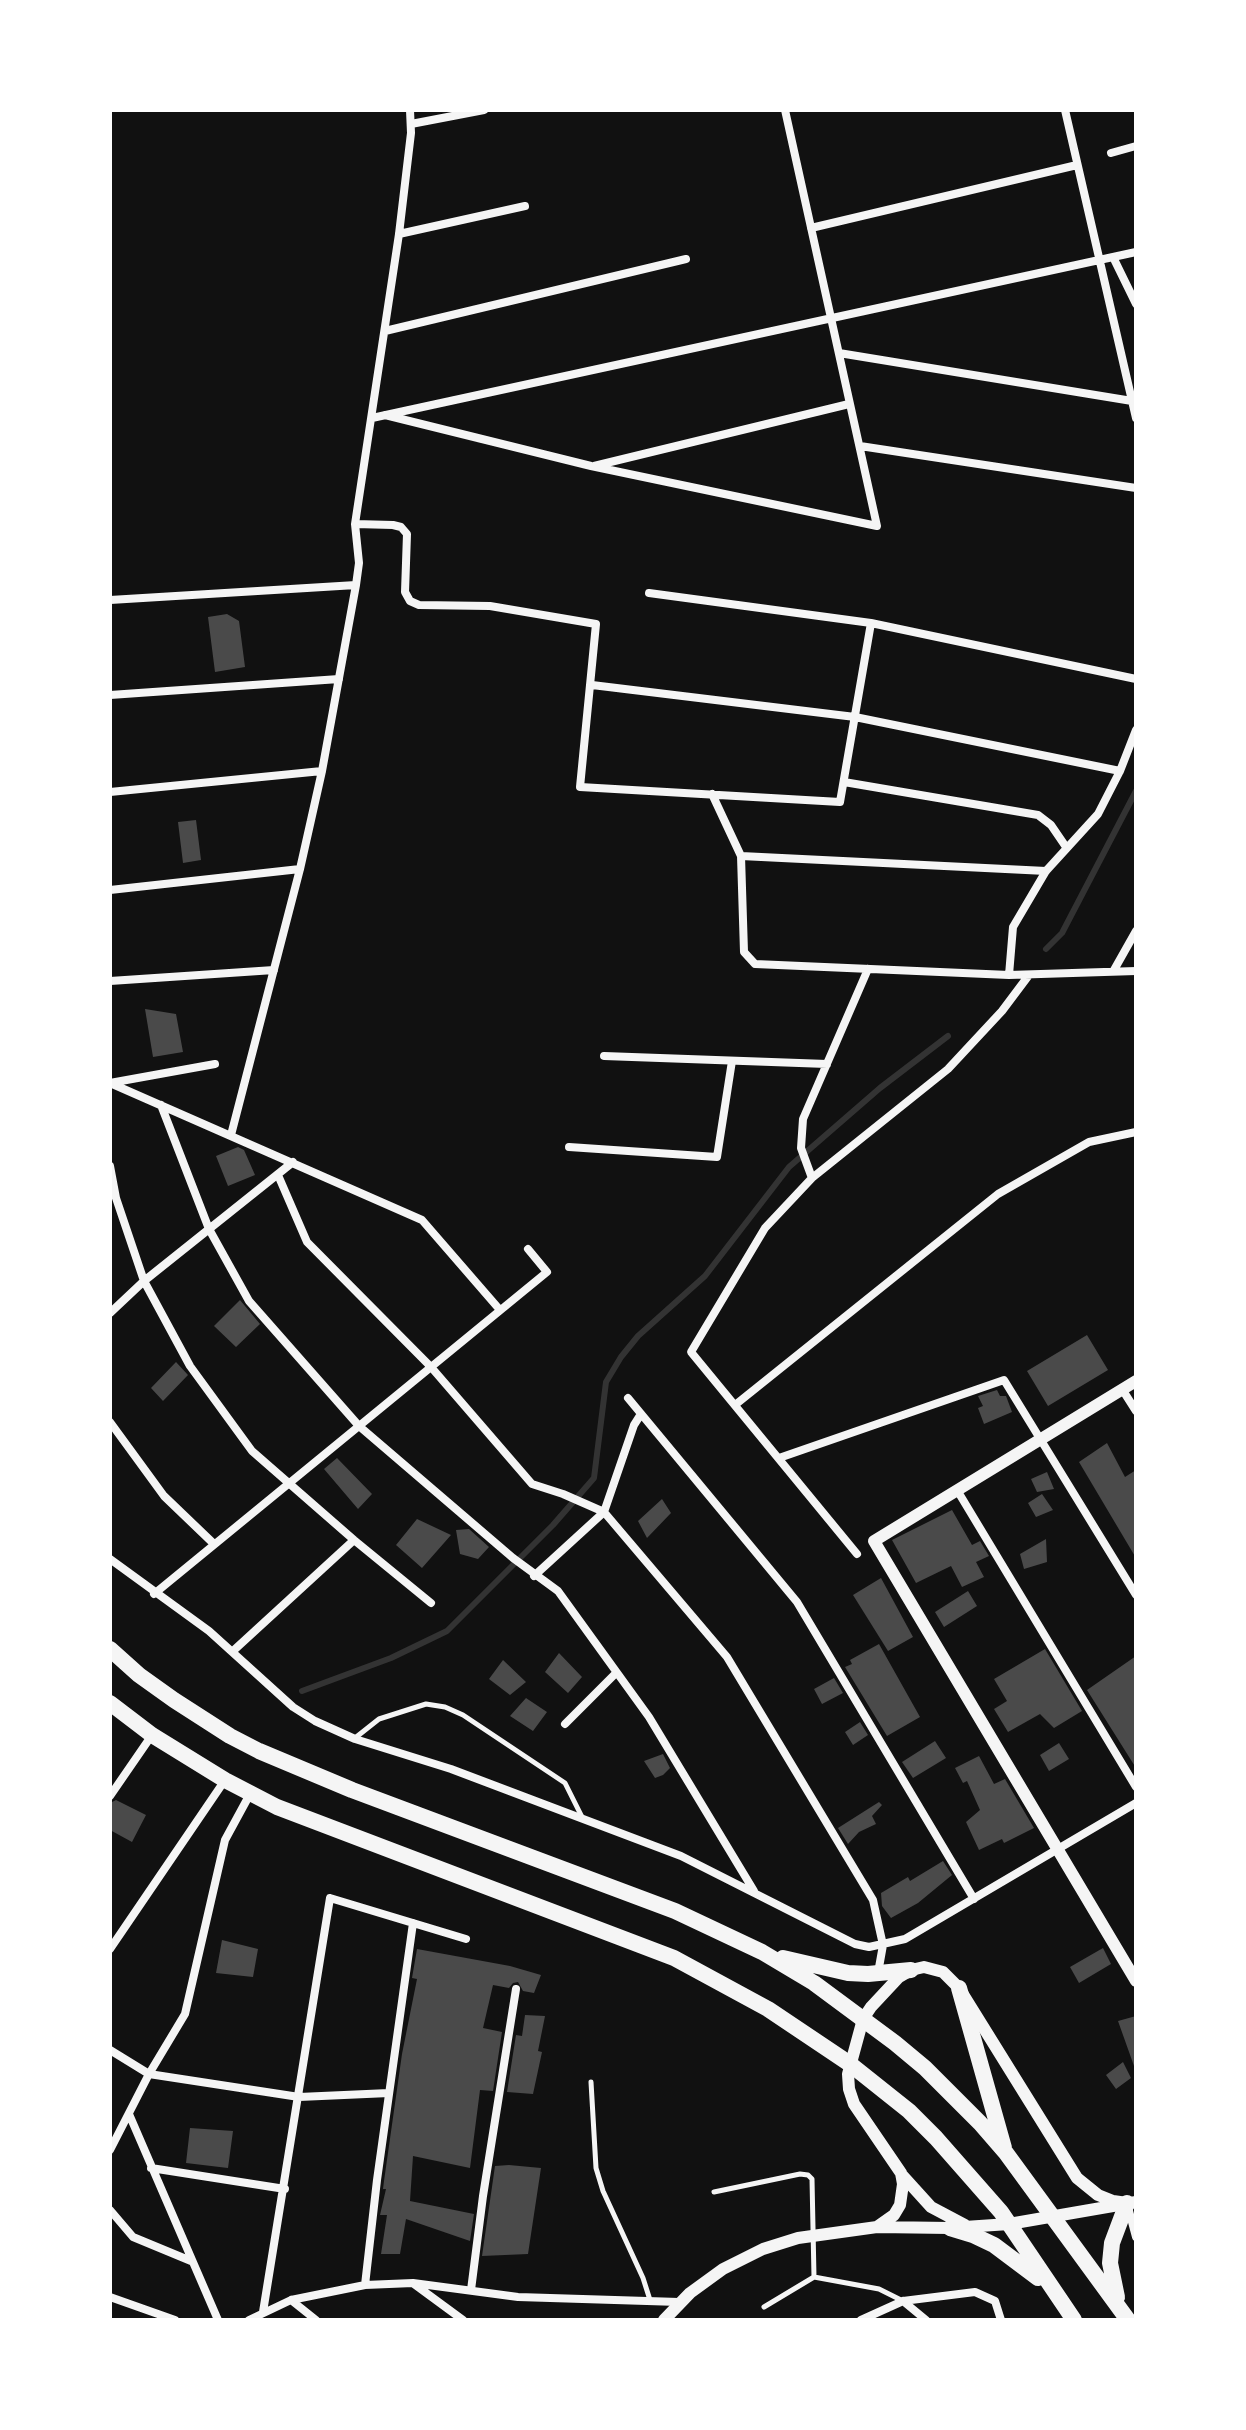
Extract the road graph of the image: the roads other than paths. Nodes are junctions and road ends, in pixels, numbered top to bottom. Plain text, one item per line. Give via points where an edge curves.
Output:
1 (410, 110) edge
2 (484, 110) edge
3 (785, 110) edge
4 (1065, 110) edge
5 (411, 124) junction
6 (1136, 146) edge
7 (1111, 153) dead end
8 (1077, 165) junction
9 (525, 206) dead end
10 (811, 228) junction
11 (399, 234) junction
12 (1136, 252) edge
13 (1113, 257) junction
14 (686, 259) dead end
15 (1098, 259) junction
16 (1136, 304) edge
17 (831, 318) junction
18 (385, 331) junction
19 (839, 353) junction
20 (1132, 401) junction
21 (849, 404) junction
22 (385, 415) junction
23 (372, 418) junction
24 (1136, 418) edge
25 (860, 446) junction
26 (591, 466) junction
27 (1136, 488) edge
28 (355, 524) junction
29 (356, 585) junction
30 (649, 593) dead end
31 (110, 600) edge
32 (871, 623) junction
33 (339, 679) junction
34 (1136, 679) edge
35 (592, 685) junction
36 (110, 695) edge
37 (855, 717) junction
38 (1136, 730) edge
39 (322, 771) junction
40 (1120, 771) junction
41 (844, 782) junction
42 (110, 792) edge
43 (712, 794) junction
44 (1066, 847) junction
45 (741, 856) junction
46 (300, 869) junction
47 (1046, 871) junction
48 (110, 890) edge
49 (1136, 931) edge
50 (868, 969) junction
51 (274, 970) junction
52 (1114, 970) junction
53 (1136, 971) edge
54 (1009, 975) junction
55 (1029, 975) junction
56 (110, 981) edge
57 (604, 1056) dead end
58 (732, 1061) junction
59 (215, 1064) dead end
60 (827, 1064) junction
61 (110, 1083) edge
62 (161, 1105) junction
63 (1136, 1132) edge
64 (231, 1135) junction
65 (569, 1147) dead end
66 (293, 1162) junction
67 (110, 1166) edge
68 (278, 1175) junction
69 (812, 1178) junction
70 (209, 1229) junction
71 (528, 1249) dead end
72 (144, 1281) junction
73 (500, 1310) junction
74 (110, 1313) edge
75 (431, 1367) junction
76 (1136, 1381) edge
77 (1122, 1389) junction
78 (628, 1398) dead end
79 (735, 1405) junction
80 (1136, 1411) edge
81 (641, 1414) junction
82 (110, 1422) edge
83 (359, 1426) junction
84 (1040, 1439) junction
85 (779, 1458) junction
86 (289, 1483) junction
87 (957, 1490) junction
88 (604, 1512) junction
89 (354, 1540) junction
90 (214, 1544) junction
91 (857, 1554) dead end
92 (110, 1559) edge
93 (534, 1576) junction
94 (154, 1594) junction
95 (1136, 1595) edge
96 (431, 1603) dead end
97 (110, 1649) edge
98 (233, 1651) junction
99 (616, 1673) junction
100 (110, 1703) edge
101 (565, 1724) dead end
102 (152, 1735) junction
103 (355, 1739) junction
104 (225, 1780) junction
105 (1136, 1787) edge
106 (250, 1794) junction
107 (110, 1796) edge
108 (1136, 1803) edge
109 (584, 1820) junction
110 (1057, 1849) junction
111 (754, 1891) junction
112 (974, 1899) junction
113 (413, 1923) junction
114 (466, 1939) dead end
115 (883, 1945) junction
116 (110, 1949) edge
117 (762, 1952) junction
118 (911, 1970) junction
119 (878, 1973) junction
120 (1136, 1981) edge
121 (959, 1988) junction
122 (516, 1989) dead end
123 (863, 2019) junction
124 (110, 2050) edge
125 (850, 2064) junction
126 (149, 2074) junction
127 (591, 2082) dead end
128 (389, 2093) junction
129 (299, 2097) junction
130 (129, 2114) junction
131 (110, 2150) edge
132 (1006, 2153) junction
133 (151, 2168) junction
134 (901, 2173) junction
135 (285, 2189) junction
136 (714, 2192) dead end
137 (1132, 2203) edge
138 (110, 2210) edge
139 (1053, 2218) junction
140 (1009, 2224) junction
141 (877, 2227) junction
142 (972, 2227) junction
143 (950, 2228) junction
144 (815, 2234) junction
145 (1136, 2237) edge
146 (192, 2261) junction
147 (814, 2277) junction
148 (413, 2283) junction
149 (365, 2285) junction
150 (471, 2290) junction
151 (110, 2297) edge
152 (291, 2300) junction
153 (650, 2300) junction
154 (903, 2301) junction
155 (679, 2302) junction
156 (1063, 2305) junction
157 (764, 2307) dead end
158 (263, 2312) junction
159 (175, 2320) edge
160 (218, 2320) edge
161 (249, 2320) edge
162 (316, 2320) edge
163 (463, 2320) edge
164 (664, 2320) edge
165 (861, 2320) edge
166 (926, 2320) edge
167 (1001, 2320) edge
168 (1074, 2320) edge
169 (1128, 2320) edge

1 - 5 street
2 - 5 street
3 - 10 street
4 - 8 street
5 - 11 street
6 - 7 street
8 - 10 street
8 - 15 street
9 - 11 street
10 - 17 street
11 - 18 street
12 - 13 street
13 - 15 street
13 - 16 street
14 - 18 street
15 - 17 street
15 - 20 street
17 - 19 street
17 - 22 street
18 - 23 street
19 - 20 street
19 - 21 street
20 - 24 street
21 - 25 street
21 - 26 street
22 - 23 street
22 - 26 street
23 - 28 street
25 - 26 street via 877,526
25 - 27 street
28 - 29 street
28 - 35 street via 393,525 407,534 405,592 419,605 490,606 596,624
29 - 31 street
29 - 33 street
30 - 32 street
32 - 34 street
32 - 37 street
33 - 36 street
33 - 39 street
35 - 37 street
35 - 43 street via 580,787
37 - 40 street
37 - 41 street
38 - 40 street
39 - 42 street
39 - 46 street
40 - 44 street via 1098,814
41 - 43 street via 840,802
41 - 44 street via 1038,815
43 - 45 street
44 - 47 street
45 - 47 street
45 - 50 street via 744,952 755,964
46 - 48 street
46 - 51 street
47 - 54 street via 1013,927
49 - 52 street
50 - 54 street
50 - 60 street
51 - 56 street
51 - 64 street
52 - 53 street
52 - 55 street
54 - 55 street
55 - 69 street via 948,1069
57 - 58 street
58 - 60 street
58 - 65 street via 717,1157
59 - 61 street
60 - 69 street via 803,1119 801,1148
61 - 62 street
62 - 64 street
62 - 70 street
63 - 79 street via 1089,1142 998,1194
64 - 66 street
66 - 68 street
66 - 73 street via 422,1220
67 - 72 street
68 - 70 street
68 - 75 street via 307,1242
69 - 79 street via 765,1228 691,1352
70 - 72 street
70 - 83 street via 249,1301
71 - 73 street via 547,1272
72 - 74 street
72 - 86 street via 190,1366 252,1451
73 - 75 street
75 - 83 street
75 - 88 street via 532,1484
76 - 77 street
77 - 80 street
77 - 84 street
78 - 81 street
79 - 85 street
81 - 88 street
81 - 112 street via 797,1602
82 - 90 street via 164,1496
83 - 86 street
83 - 93 street
84 - 85 street via 1004,1380
84 - 87 street
84 - 95 street
85 - 91 street
86 - 89 street
86 - 90 street
87 - 105 street
87 - 110 street via 874,1541
88 - 93 street
88 - 115 street via 727,1657 873,1900
89 - 96 street
89 - 98 street
90 - 94 street
92 - 94 street
93 - 99 street via 558,1591
94 - 98 street
97 - 117 highway via 174,1700 259,1751 675,1911
98 - 103 street via 293,1707
99 - 101 street
99 - 111 street via 649,1717
100 - 102 highway
102 - 104 highway
102 - 107 street
103 - 109 street
103 - 109 lane via 379,1719 426,1704 445,1707 565,1783
104 - 106 highway
104 - 116 street
106 - 125 highway via 674,1958 768,2009
106 - 126 street via 225,1840 185,2014
108 - 110 street
109 - 111 street via 681,1856
110 - 112 street
110 - 120 street
111 - 115 street via 840,1938 869,1947
112 - 115 street via 905,1939
113 - 114 street
113 - 128 street
113 - 129 street via 330,1898
115 - 119 street
117 - 119 highway via 837,1971
117 - 123 highway
118 - 119 highway
118 - 121 street via 943,1972
118 - 123 street via 879,1996
121 - 132 highway
121 - 137 street via 1077,2178 1098,2195
122 - 150 street
123 - 125 street
123 - 132 highway via 925,2068
124 - 126 street
125 - 134 street via 854,2104
125 - 140 highway via 936,2138
126 - 129 street
126 - 130 street
127 - 153 lane via 596,2168
128 - 129 street
128 - 149 street
129 - 135 street
130 - 131 street
130 - 133 street
132 - 139 highway
133 - 135 street
133 - 146 street
134 - 141 street via 900,2205
134 - 142 street via 931,2207
135 - 158 street
136 - 144 lane via 808,2175
137 - 139 street
137 - 145 street
137 - 169 highway via 1112,2243 1110,2263 1118,2303
138 - 146 street via 133,2237
139 - 140 street
139 - 169 highway
140 - 142 street
140 - 156 highway
141 - 143 street
141 - 144 street
142 - 143 street
143 - 156 highway via 1013,2258
144 - 147 lane
144 - 155 street via 743,2258
146 - 160 street
147 - 154 lane via 879,2289
147 - 157 lane
148 - 149 street
148 - 150 street
148 - 163 street
149 - 152 street
150 - 153 street via 518,2297
151 - 159 street
152 - 158 street
152 - 162 street
153 - 155 street
154 - 165 street
154 - 166 street
154 - 167 street via 975,2292 995,2301
155 - 164 street
156 - 168 highway
158 - 161 street

